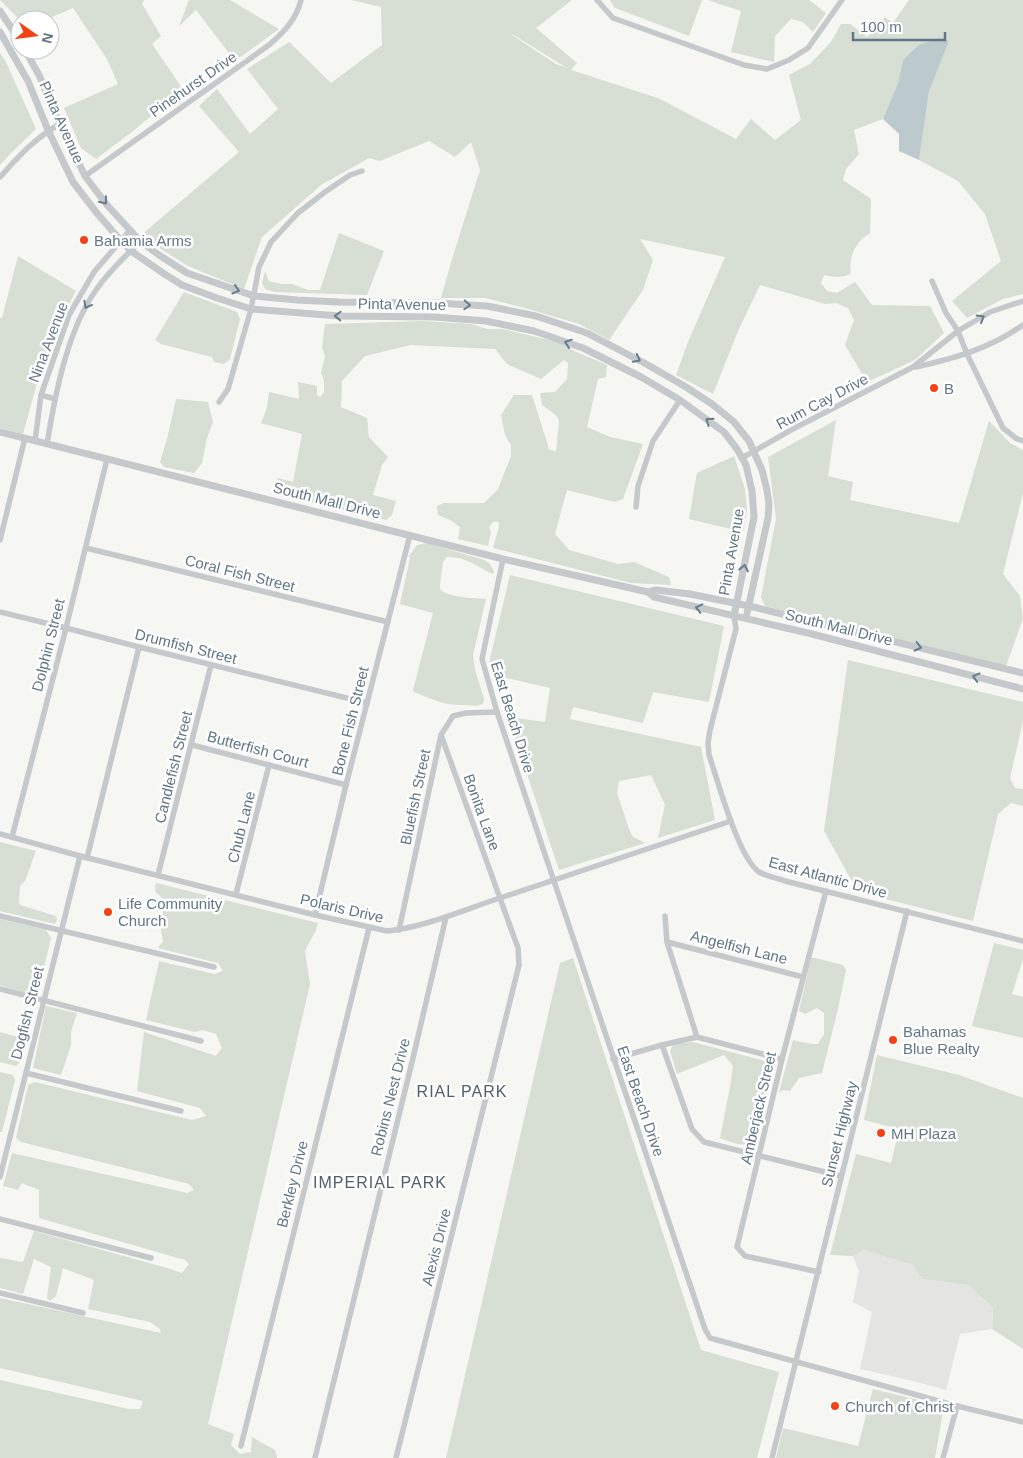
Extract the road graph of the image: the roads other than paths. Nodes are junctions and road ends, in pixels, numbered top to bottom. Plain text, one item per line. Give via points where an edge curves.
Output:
1 (301, 0) edge
2 (597, 0) edge
3 (842, 0) edge
4 (0, 11) edge
5 (10, 25) edge
6 (2, 35) edge
7 (31, 60) edge
8 (60, 124) junction
9 (48, 130) junction
10 (362, 171) dead end
11 (85, 176) junction
12 (0, 177) edge
13 (130, 230) junction
14 (121, 241) junction
15 (140, 241) junction
16 (131, 251) junction
17 (94, 272) junction
18 (104, 280) junction
19 (932, 281) dead end
20 (254, 296) junction
21 (1023, 301) edge
22 (487, 306) junction
23 (251, 309) junction
24 (486, 321) junction
25 (1023, 325) edge
26 (958, 331) junction
27 (967, 354) junction
28 (914, 367) junction
29 (41, 395) junction
30 (55, 399) junction
31 (680, 400) junction
32 (219, 402) dead end
33 (0, 432) edge
34 (26, 438) junction
35 (35, 441) junction
36 (1023, 442) edge
37 (47, 444) junction
38 (754, 451) junction
39 (742, 458) junction
40 (107, 459) junction
41 (636, 507) dead end
42 (410, 534) junction
43 (0, 540) edge
44 (86, 548) junction
45 (503, 559) junction
46 (648, 592) junction
47 (737, 603) junction
48 (749, 606) junction
49 (0, 612) edge
50 (734, 616) junction
51 (746, 618) junction
52 (388, 622) junction
53 (815, 622) junction
54 (66, 628) junction
55 (736, 629) junction
56 (812, 634) junction
57 (139, 648) junction
58 (211, 665) junction
59 (1023, 673) edge
60 (1023, 689) edge
61 (367, 703) junction
62 (497, 712) junction
63 (441, 735) junction
64 (192, 745) junction
65 (269, 765) junction
66 (346, 785) junction
67 (731, 821) junction
68 (0, 834) edge
69 (12, 837) junction
70 (80, 856) junction
71 (87, 858) junction
72 (158, 875) junction
73 (554, 881) junction
74 (826, 891) junction
75 (236, 894) junction
76 (499, 898) junction
77 (908, 911) junction
78 (315, 915) junction
79 (0, 916) edge
80 (664, 916) dead end
81 (446, 917) junction
82 (368, 928) junction
83 (399, 930) junction
84 (60, 931) junction
85 (1023, 941) edge
86 (667, 942) junction
87 (214, 967) dead end
88 (804, 977) junction
89 (0, 990) edge
90 (43, 1000) junction
91 (697, 1037) junction
92 (200, 1041) dead end
93 (662, 1045) junction
94 (613, 1059) junction
95 (782, 1060) junction
96 (26, 1073) junction
97 (180, 1111) dead end
98 (760, 1155) junction
99 (842, 1176) junction
100 (0, 1177) edge
101 (0, 1219) edge
102 (150, 1258) dead end
103 (819, 1272) junction
104 (0, 1293) edge
105 (83, 1313) dead end
106 (795, 1362) junction
107 (956, 1406) junction
108 (1023, 1422) edge
109 (241, 1446) dead end
110 (314, 1458) edge
111 (396, 1458) edge
112 (772, 1458) edge
113 (944, 1458) edge

1 - 11 street, Pinehurst Drive via 294,20 269,45
2 - 3 street via 613,18 744,65 767,69 808,48
4 - 5 street
6 - 9 street, Pinta Avenue via 28,81
7 - 8 street, Pinta Avenue
8 - 9 street
8 - 11 street, Pinta Avenue
9 - 12 street via 24,149
9 - 14 street, Pinta Avenue via 73,182
10 - 20 street via 350,175 318,197 271,242 259,267
11 -> 13 street, Pinta Avenue
13 - 14 street, Nina Avenue
13 - 15 street, Pinta Avenue
14 - 16 street, Pinta Avenue
14 - 17 street, Nina Avenue
15 - 16 street, Nina Avenue
15 -> 20 street, Pinta Avenue via 188,273
16 - 18 street, Nina Avenue
16 - 23 street, Pinta Avenue via 182,285
17 - 18 street
17 - 29 street, Nina Avenue via 69,315
18 -> 30 street, Nina Avenue via 81,316
19 - 26 street
20 -> 22 street, Pinta Avenue
20 - 23 street
26 -> 21 street, Rum Cay Drive via 990,312
22 - 24 street
22 -> 38 street, Pinta Avenue via 536,316 587,333 648,364 725,414 742,431
24 -> 23 street, Pinta Avenue via 339,316
23 - 32 street via 228,388
31 -> 24 street, Pinta Avenue via 583,348 534,331
25 - 27 street, Rum Cay Drive via 1010,335
26 - 27 street
26 - 28 street, Rum Cay Drive
27 - 28 street, Rum Cay Drive
27 - 36 street via 1003,428
28 - 38 street, Rum Cay Drive
29 - 30 street, Nina Avenue
29 - 35 street, Nina Avenue
30 - 37 street, Nina Avenue
39 -> 31 street, Pinta Avenue via 724,432
31 - 41 street via 653,441 638,486
33 - 34 street, South Mall Drive
34 - 35 street, South Mall Drive
34 - 43 street
35 - 37 street, South Mall Drive
37 - 40 street, South Mall Drive
38 - 39 street, Rum Cay Drive
38 - 48 street, Pinta Avenue via 762,470 769,504
47 -> 39 street, Pinta Avenue via 754,517 752,490
40 - 42 street, South Mall Drive
40 - 44 street, Dolphin Street
42 - 45 street, South Mall Drive
42 - 52 street, Bone Fish Street
44 - 52 street, Coral Fish Street
44 - 54 street, Dolphin Street
45 - 46 street, South Mall Drive
45 - 62 street, East Beach Drive via 482,659
46 - 47 street, South Mall Drive via 656,590
50 -> 46 street, South Mall Drive via 654,597
47 - 48 street, South Mall Drive
47 - 50 street, Pinta Avenue
48 - 51 street, Pinta Avenue
48 - 53 street, South Mall Drive
49 - 54 street, Drumfish Street
50 - 51 street, South Mall Drive
50 - 55 street, East Atlantic Drive
51 - 55 street, East Atlantic Drive
51 - 56 street, South Mall Drive
52 - 61 street, Bone Fish Street
53 - 56 street
53 -> 59 street, South Mall Drive
54 - 57 street, Drumfish Street
54 - 69 street, Dolphin Street
55 - 67 street, East Atlantic Drive via 708,743
60 -> 56 street, South Mall Drive
57 - 58 street, Drumfish Street
57 - 71 street
58 - 61 street, Drumfish Street
58 - 64 street, Candlefish Street
61 - 66 street, Bone Fish Street
62 - 63 street, Bluefish Street via 453,716
62 - 73 street, East Beach Drive
63 - 76 street, Bonita Lane
63 - 83 street, Bluefish Street
64 - 65 street, Butterfish Court
64 - 72 street, Candlefish Street
65 - 66 street, Butterfish Court
65 - 75 street, Chub Lane
66 - 78 street, Bone Fish Street
67 - 73 street, Polaris Drive
67 - 74 street, East Atlantic Drive via 749,860 760,872
68 - 69 street, Polaris Drive
69 - 70 street, Polaris Drive
70 - 71 street, Polaris Drive
70 - 84 street, Dogfish Street
71 - 72 street, Polaris Drive
72 - 75 street, Polaris Drive
73 - 76 street, Polaris Drive
73 - 94 street, East Beach Drive
74 - 77 street, East Atlantic Drive
74 - 88 street, Amberjack Street
75 - 78 street, Polaris Drive
76 - 81 street, Polaris Drive
76 - 111 street, Alexis Drive via 518,948 519,965
77 - 85 street, East Atlantic Drive
77 - 99 street, Sunset Highway
78 - 82 street, Polaris Drive
79 - 84 street
80 - 86 street, Angelfish Lane
81 - 83 street, Polaris Drive
81 - 110 street, Robins Nest Drive
82 - 83 street, Polaris Drive
82 - 109 street, Berkley Drive
84 - 87 street
84 - 90 street, Dogfish Street
86 - 88 street, Angelfish Lane
86 - 91 street, Angelfish Lane
88 - 95 street, Amberjack Street
89 - 90 street
90 - 92 street
90 - 96 street, Dogfish Street
91 - 93 street
91 - 95 street
93 - 94 street
93 - 98 street via 692,1129 704,1142
94 - 106 street, East Beach Drive via 710,1338
95 - 98 street, Amberjack Street
96 - 97 street
96 - 100 street, Dogfish Street
98 - 99 street
98 - 103 street, Amberjack Street via 737,1247 745,1256
99 - 103 street, Sunset Highway
101 - 102 street
103 - 106 street, Sunset Highway
104 - 105 street
106 - 107 street, East Beach Drive
106 - 112 street, Sunset Highway
107 - 108 street, East Beach Drive
107 - 113 street

